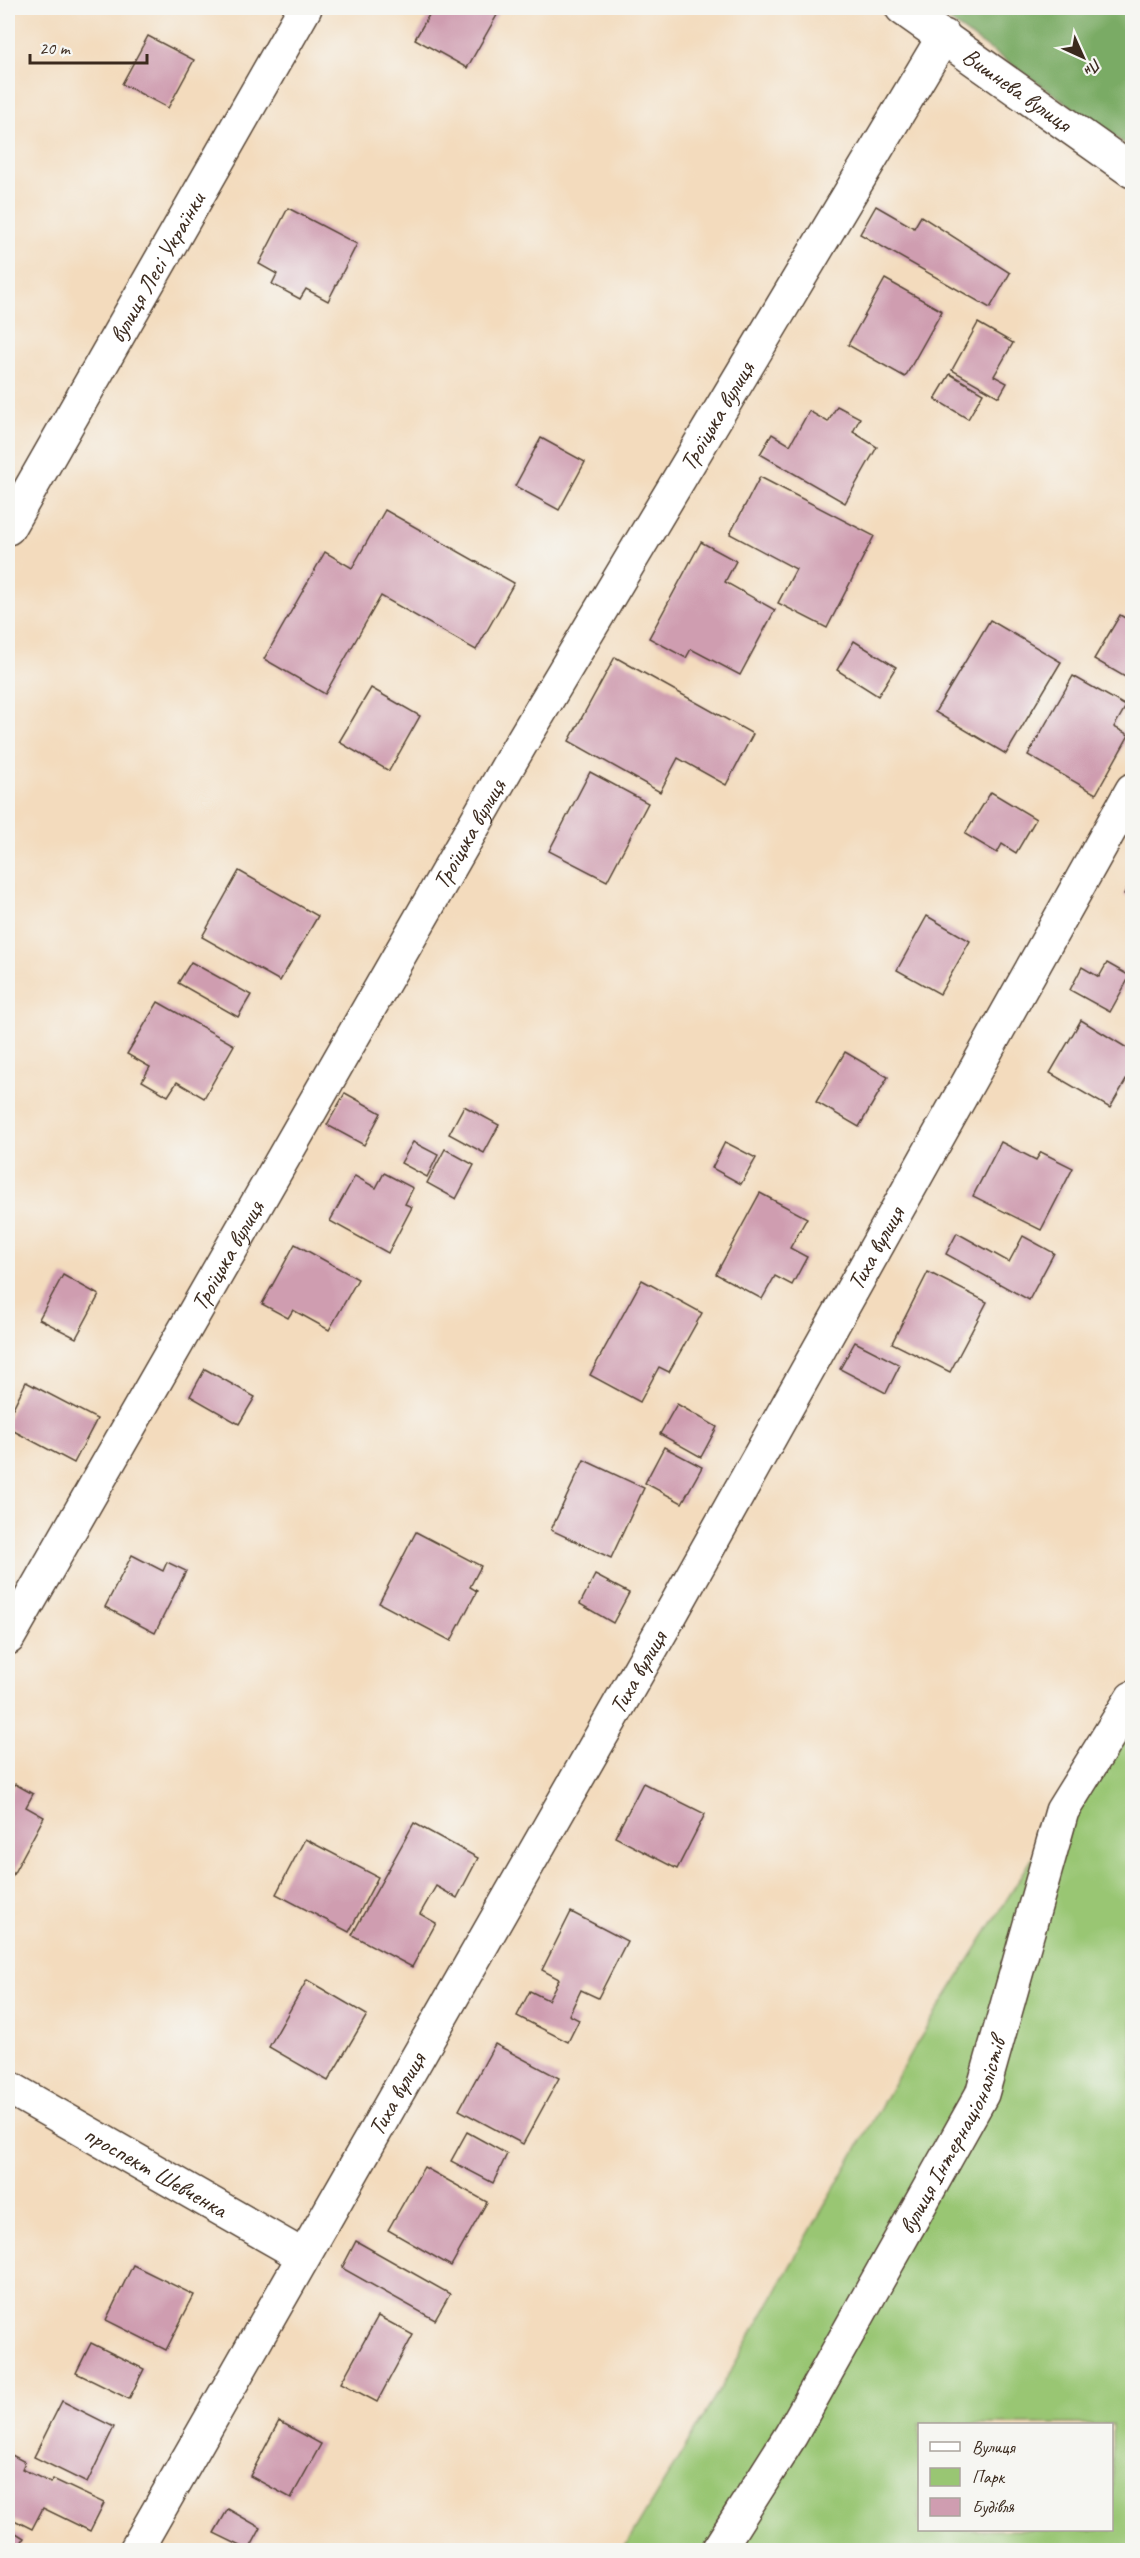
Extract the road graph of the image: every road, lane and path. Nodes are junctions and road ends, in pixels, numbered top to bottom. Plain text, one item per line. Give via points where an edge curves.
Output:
1 (305, 8) edge
2 (902, 8) edge
3 (944, 36) junction
4 (1132, 171) edge
5 (8, 528) edge
6 (1132, 790) edge
7 (8, 1638) edge
8 (1132, 1698) edge
9 (8, 2087) edge
10 (303, 2256) junction
11 (136, 2550) edge
12 (718, 2550) edge

1 - 5 street, вулиця Лесі Українки
2 - 3 street, Вишнева вулиця
3 - 4 street, Вишнева вулиця
3 - 7 street, Троїцька вулиця via 520,745
6 - 10 street, Тиха вулиця via 671,1614
8 - 12 street, вулиця Інтернаціоналістів via 1062,1811 982,2094 791,2435
9 - 10 street, проспект Шевченка
10 - 11 street, Тиха вулиця

